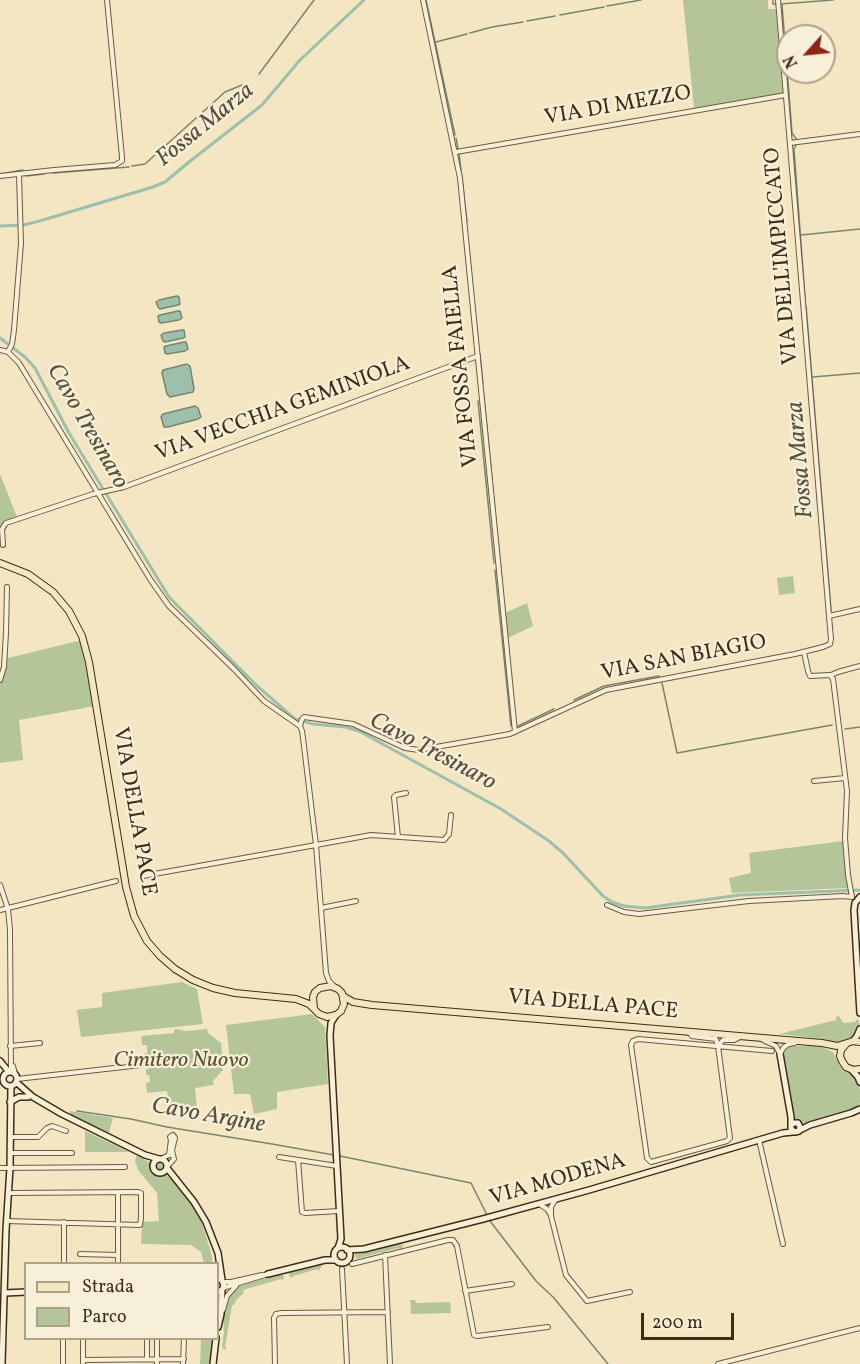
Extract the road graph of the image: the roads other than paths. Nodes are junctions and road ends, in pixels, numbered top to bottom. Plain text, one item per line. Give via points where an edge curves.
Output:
1 (108, 0) edge
2 (423, 0) edge
3 (778, 0) edge
4 (786, 95) junction
5 (860, 134) edge
6 (790, 142) junction
7 (456, 152) junction
8 (19, 174) junction
9 (0, 176) edge
10 (10, 348) junction
11 (0, 350) edge
12 (478, 356) junction
13 (99, 493) junction
14 (3, 545) dead end
15 (0, 563) edge
16 (7, 587) dead end
17 (860, 609) edge
18 (829, 616) junction
19 (804, 651) junction
20 (860, 666) edge
21 (831, 675) junction
22 (0, 680) edge
23 (301, 723) junction
24 (515, 732) junction
25 (846, 778) junction
26 (814, 781) dead end
27 (406, 793) dead end
28 (451, 815) dead end
29 (398, 837) junction
30 (316, 845) junction
31 (142, 876) dead end
32 (116, 881) dead end
33 (0, 885) edge
34 (855, 897) edge
35 (356, 901) dead end
36 (607, 905) dead end
37 (321, 908) junction
38 (8, 909) junction
39 (0, 910) edge
40 (326, 974) junction
41 (334, 987) junction
42 (317, 990) junction
43 (343, 996) junction
44 (296, 999) junction
45 (372, 1005) junction
46 (314, 1008) junction
47 (338, 1013) junction
48 (860, 1013) edge
49 (324, 1017) junction
50 (860, 1029) edge
51 (688, 1032) junction
52 (330, 1035) junction
53 (741, 1036) junction
54 (754, 1037) junction
55 (807, 1042) junction
56 (853, 1042) edge
57 (39, 1043) dead end
58 (10, 1046) junction
59 (718, 1046) junction
60 (772, 1051) dead end
61 (780, 1054) junction
62 (841, 1059) junction
63 (0, 1064) edge
64 (141, 1065) dead end
65 (860, 1069) edge
66 (851, 1070) junction
67 (3, 1076) junction
68 (13, 1078) junction
69 (860, 1082) edge
70 (28, 1097) junction
71 (10, 1102) junction
72 (860, 1109) edge
73 (851, 1113) junction
74 (62, 1114) junction
75 (860, 1117) edge
76 (795, 1126) junction
77 (66, 1131) dead end
78 (10, 1137) junction
79 (759, 1140) junction
80 (690, 1152) junction
81 (10, 1153) junction
82 (72, 1153) dead end
83 (145, 1155) junction
84 (279, 1157) dead end
85 (160, 1159) junction
86 (692, 1159) junction
87 (298, 1160) junction
88 (153, 1166) junction
89 (337, 1166) junction
90 (125, 1167) dead end
91 (167, 1167) junction
92 (0, 1168) edge
93 (10, 1168) junction
94 (161, 1173) junction
95 (175, 1179) junction
96 (118, 1192) junction
97 (9, 1193) junction
98 (556, 1198) junction
99 (548, 1201) junction
100 (538, 1204) junction
101 (549, 1208) junction
102 (339, 1211) junction
103 (7, 1221) junction
104 (64, 1222) junction
105 (118, 1224) junction
106 (340, 1239) junction
107 (783, 1244) dead end
108 (346, 1249) junction
109 (364, 1249) junction
110 (336, 1251) junction
111 (80, 1254) dead end
112 (118, 1255) junction
113 (385, 1256) junction
114 (325, 1260) junction
115 (217, 1261) edge
116 (342, 1261) junction
117 (64, 1262) edge
118 (118, 1262) edge
119 (352, 1264) dead end
120 (219, 1265) edge
121 (2, 1267) edge
122 (342, 1269) joint
123 (268, 1274) joint
124 (237, 1282) junction
125 (512, 1284) dead end
126 (220, 1287) edge
127 (465, 1291) junction
128 (24, 1292) edge
129 (630, 1292) dead end
130 (5, 1293) junction
131 (388, 1312) junction
132 (344, 1313) junction
133 (221, 1314) junction
134 (219, 1316) edge
135 (219, 1324) edge
136 (548, 1327) dead end
137 (860, 1328) edge
138 (63, 1340) edge
139 (83, 1340) edge
140 (147, 1340) edge
141 (157, 1340) edge
142 (184, 1340) edge
143 (216, 1340) edge
144 (147, 1359) junction
145 (157, 1361) edge
146 (184, 1361) edge
147 (83, 1362) edge
148 (131, 1362) edge
149 (2, 1364) edge
150 (63, 1364) edge
151 (213, 1364) edge
152 (275, 1364) edge
153 (347, 1364) edge
154 (390, 1364) edge
155 (718, 1364) edge

1 - 8 street via 122,161
2 - 7 street, VIA FOSSA FAIELLA
3 - 4 street, VIA DELL'IMPICCATO
4 - 6 street, VIA DELL'IMPICCATO
4 - 7 street, VIA DI MEZZO
5 - 6 street
6 - 18 street, VIA DELL'IMPICCATO
7 - 12 street, VIA FOSSA FAIELLA
8 - 9 street
8 - 10 street via 21,226
10 - 11 street
10 - 13 street
12 - 13 street, VIA VECCHIA GEMINIOLA
12 - 24 street, VIA FOSSA FAIELLA
13 - 14 street, VIA VECCHIA GEMINIOLA via 6,523 2,529
13 - 23 street via 169,606 264,701
15 - 44 main road, VIA DELLA PACE via 46,586 62,601 78,627 89,662 126,887 134,916 147,941 165,962 202,985 235,993
16 - 22 street via 4,667
17 - 18 street
18 - 19 street, VIA DELL'IMPICCATO via 830,644
19 - 21 street via 810,676
19 - 24 street, VIA SAN BIAGIO via 606,690
20 - 21 street
21 - 25 street
23 - 24 street, VIA SAN BIAGIO via 306,717 357,725 413,750
23 - 30 street
25 - 26 street
25 - 34 street via 845,838 848,875
27 - 29 street via 394,797
28 - 29 street via 449,834 444,840
29 - 30 street via 371,835
30 - 31 street
30 - 37 street
32 - 38 street
33 - 38 street
34 - 36 street via 749,901 639,914
34 - 48 street
35 - 37 street
37 - 40 street
38 - 39 street
38 - 58 street
40 - 41 street
40 - 42 street
41 - 42 main road
41 - 43 main road
42 - 44 main road, VIA DELLA PACE
42 - 46 main road via 312,1000
43 - 45 main road, VIA DELLA PACE
43 - 47 main road via 344,1004
44 - 46 main road, VIA DELLA PACE
45 - 47 main road, VIA DELLA PACE via 352,1006
45 - 51 main road, VIA DELLA PACE
46 - 49 main road
47 - 49 main road
47 - 52 street via 331,1023
49 - 52 street
50 - 56 street
51 - 53 main road, VIA DELLA PACE
51 - 59 street via 716,1039
52 - 89 street
53 - 54 main road, VIA DELLA PACE
53 - 59 street via 723,1040
54 - 55 main road, VIA DELLA PACE
54 - 61 street via 774,1044
55 - 56 main road, VIA DELLA PACE via 837,1046
55 - 61 street via 789,1044
55 - 62 main road, VIA DELLA PACE via 833,1049
56 - 62 main road via 841,1050
57 - 58 street
58 - 68 street
59 - 60 street
59 - 80 street via 731,1136 727,1141
59 - 80 street via 638,1039 631,1045 648,1160 655,1162
61 - 76 street
62 - 66 main road, VIA DELLA PACE
63 - 67 street
63 - 68 street
64 - 68 street
65 - 66 main road
66 - 69 street
67 - 68 street
67 - 68 street via 3,1081
68 - 70 street
68 - 71 street
68 - 74 street via 33,1097
70 - 71 street
70 - 74 street
71 - 78 street
72 - 73 street, VIA MODENA
73 - 75 street
73 - 76 street, VIA MODENA
74 - 83 street
76 - 79 street, VIA MODENA
77 - 78 street via 52,1126 38,1137
78 - 81 street
79 - 86 street, VIA MODENA
79 - 107 street
80 - 86 street
81 - 82 street
81 - 93 street
83 - 85 street
83 - 88 street
84 - 87 street
85 - 88 street
85 - 91 street
85 - 91 street via 171,1155 174,1159
86 - 98 street, VIA MODENA
87 - 89 street
87 - 102 street via 302,1212
88 - 94 street via 155,1172
89 - 102 street
90 - 93 street
91 - 94 street
91 - 95 street
92 - 93 street
93 - 97 street
94 - 95 street
95 - 115 street via 206,1222
96 - 97 street
96 - 105 street
96 - 105 street via 141,1193 140,1225
97 - 103 street
98 - 99 street, VIA MODENA
98 - 101 street
99 - 100 street, VIA MODENA
99 - 101 street
100 - 101 street
100 - 109 street, VIA MODENA
101 - 129 street via 566,1275 587,1301
102 - 106 street
103 - 104 street
103 - 121 street
104 - 105 street
104 - 117 street
105 - 112 street
106 - 108 street
106 - 110 street
108 - 109 street, VIA MODENA
108 - 110 street, VIA MODENA
108 - 116 street via 349,1253
109 - 116 street, VIA MODENA
110 - 114 street
110 - 116 street
111 - 112 street
112 - 118 street
113 - 119 street
113 - 127 street via 454,1241
113 - 131 street
114 - 116 street
114 - 123 street
116 - 122 street
120 - 124 street via 224,1275
121 - 130 street
122 - 132 street
123 - 124 street
124 - 126 street
124 - 133 street
125 - 127 street
126 - 133 street
126 - 134 street
127 - 136 street via 475,1336
128 - 130 street
130 - 149 street
131 - 132 street
131 - 154 street
132 - 152 street via 276,1314
132 - 153 street
133 - 135 street
137 - 155 street
138 - 150 street
139 - 147 street
140 - 144 street
141 - 145 street
142 - 146 street
143 - 151 street
144 - 145 street
144 - 148 street
145 - 146 street
147 - 148 street

